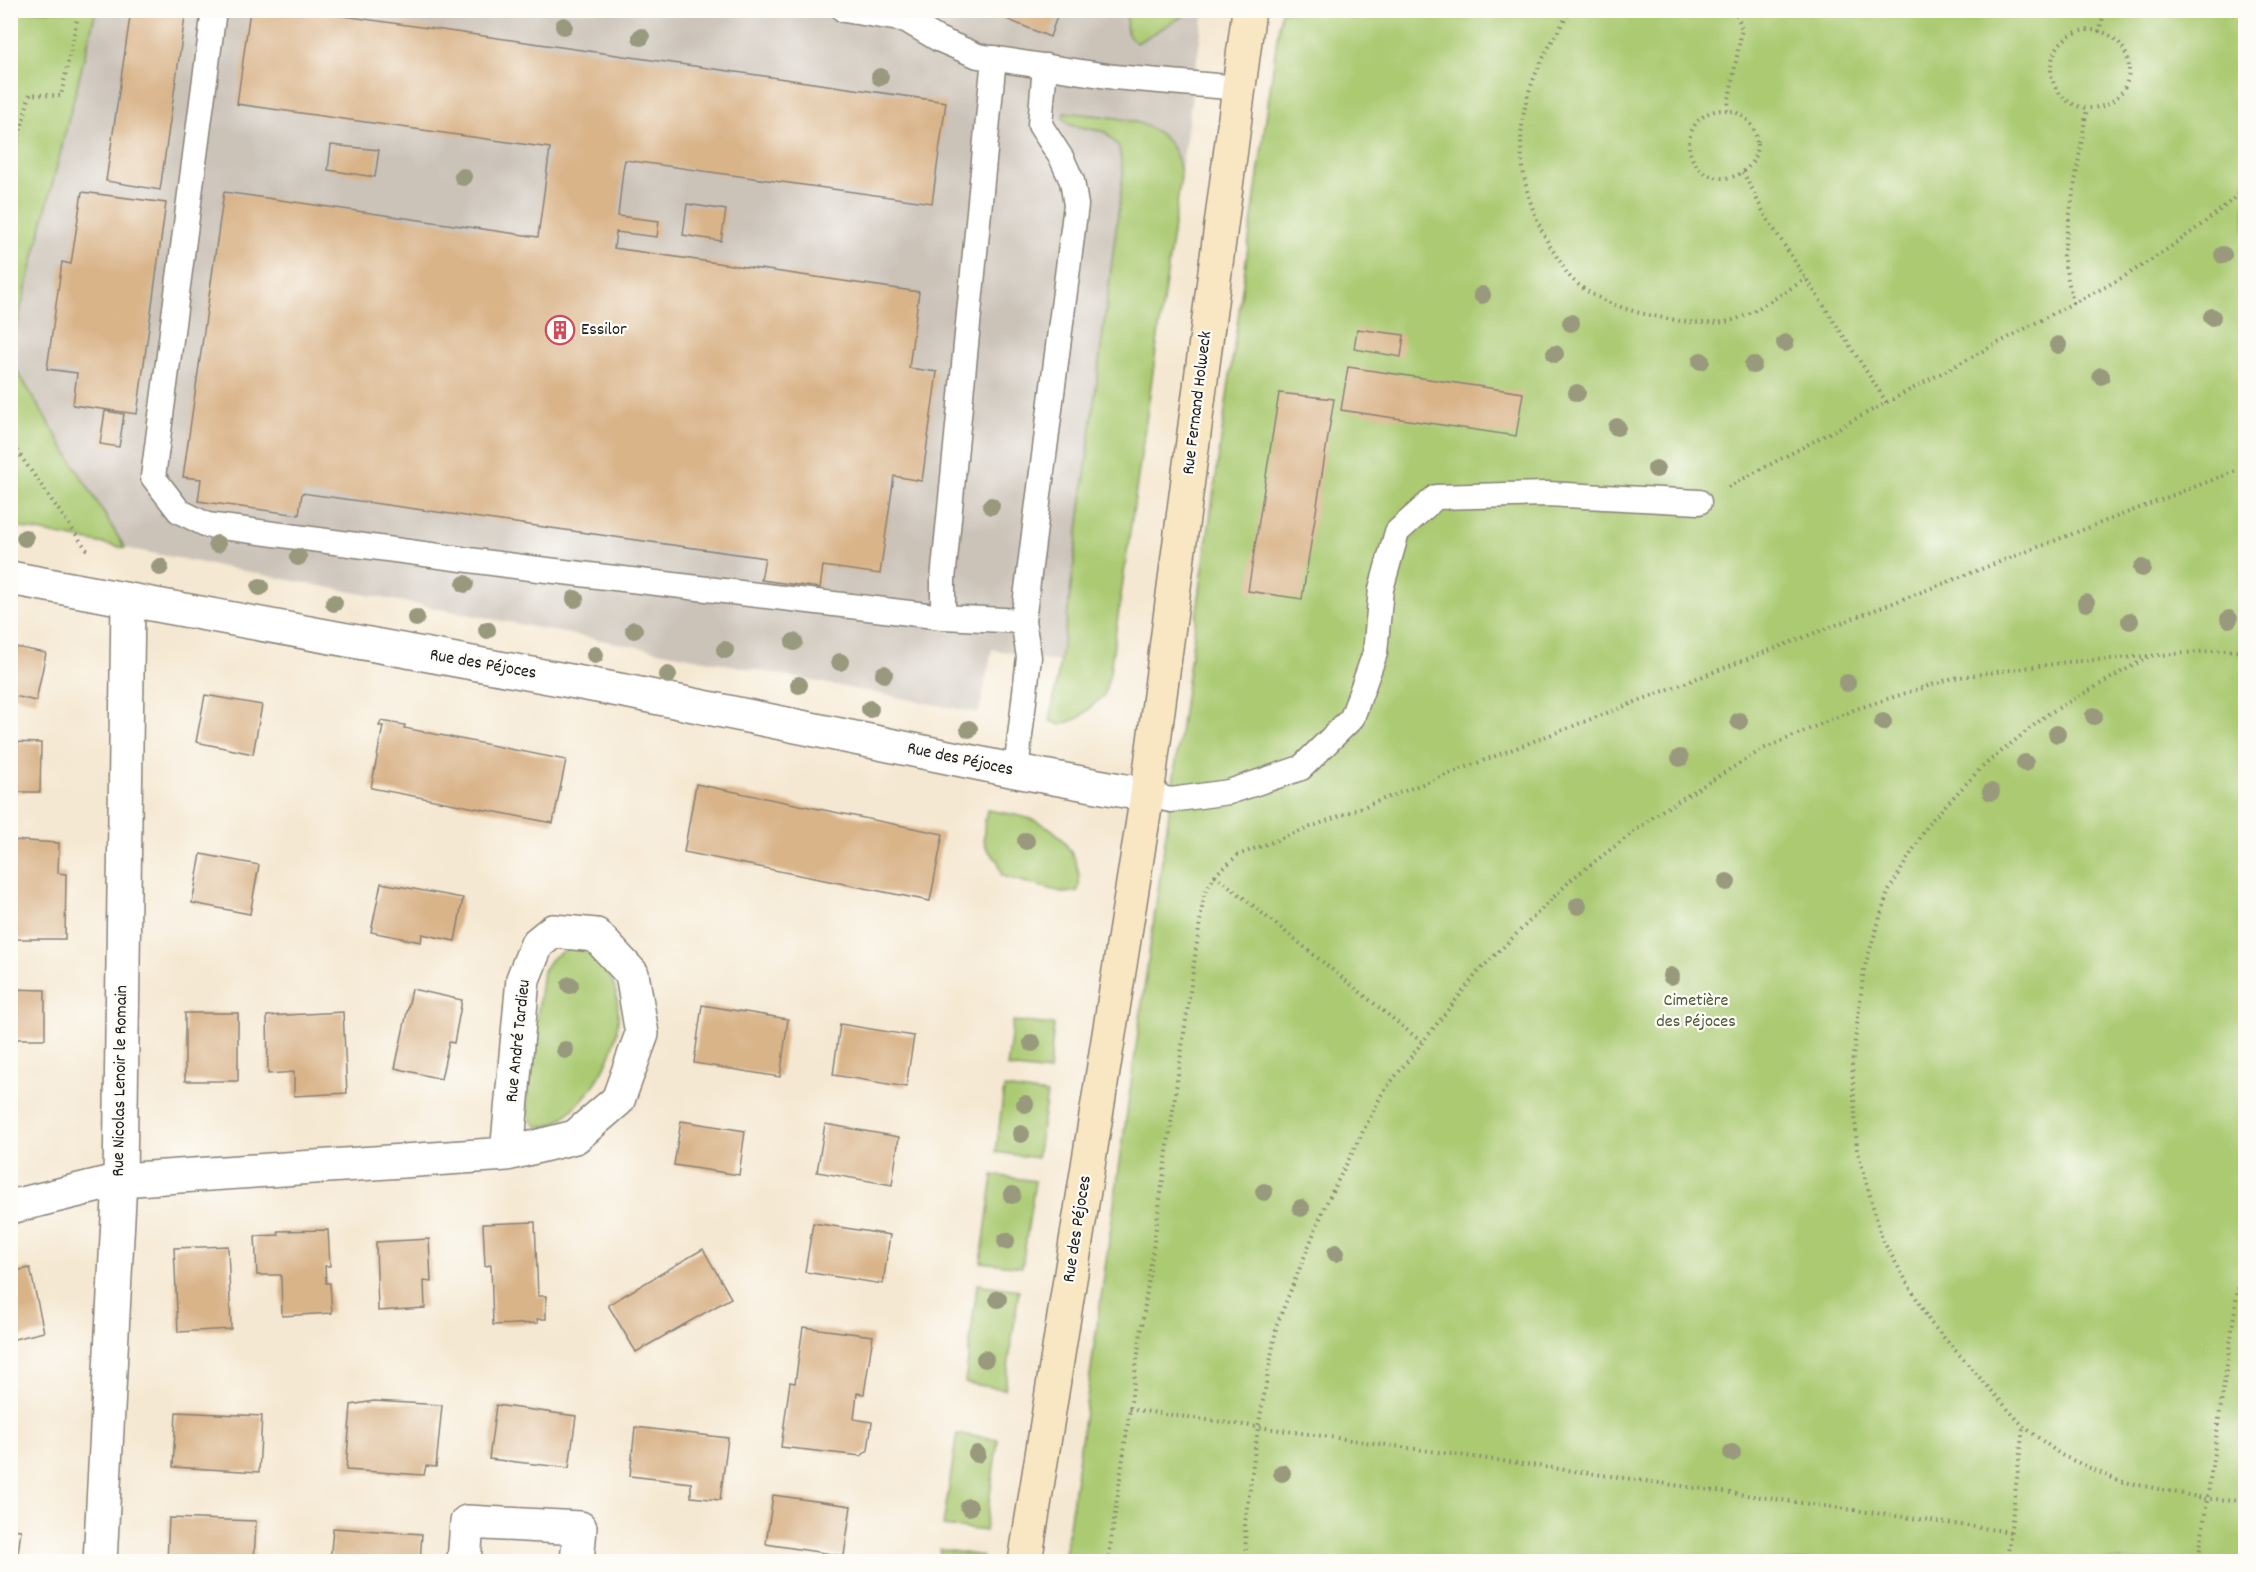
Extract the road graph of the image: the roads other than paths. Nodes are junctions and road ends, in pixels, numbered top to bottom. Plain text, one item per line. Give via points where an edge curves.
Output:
1 (214, 10) edge
2 (844, 10) edge
3 (1249, 10) edge
4 (994, 58) junction
5 (1045, 66) junction
6 (1239, 88) junction
7 (1699, 502) road end
8 (10, 578) edge
9 (128, 601) junction
10 (943, 617) junction
11 (1023, 621) junction
12 (1016, 771) junction
13 (1147, 795) junction
14 (507, 1154) junction
15 (120, 1180) junction
16 (10, 1207) edge
17 (100, 1562) edge
18 (464, 1562) edge
19 (577, 1562) edge
20 (1025, 1562) edge

1 - 10 lane via 153,477 179,511 207,525
2 - 4 lane via 906,20 938,39 978,56
3 - 6 street, Rue Fernand Holweck
4 - 5 lane
4 - 10 lane via 944,568
5 - 6 lane
5 - 11 lane via 1040,125 1072,181 1076,205
6 - 13 street, Rue Fernand Holweck
7 - 13 lane via 1547,494 1436,497 1397,532 1381,589 1375,653 1352,718 1301,768 1229,792 1171,800
8 - 9 street, Rue des Péjoces
9 - 12 street, Rue des Péjoces via 618,690
9 - 15 street, Rue Nicolas Lenoir le Romain
10 - 11 lane
11 - 12 lane via 1029,657
12 - 13 street, Rue des Péjoces
13 - 20 street, Rue des Péjoces
14 - 14 street, Rue André Tardieu via 574,1137 618,1100 642,1034 632,974 596,935 553,931 537,944 523,979
14 - 15 street, Rue André Tardieu
15 - 16 street, Rue André Tardieu
15 - 17 street, Rue Nicolas Lenoir le Romain
18 - 19 street via 467,1522 580,1528

